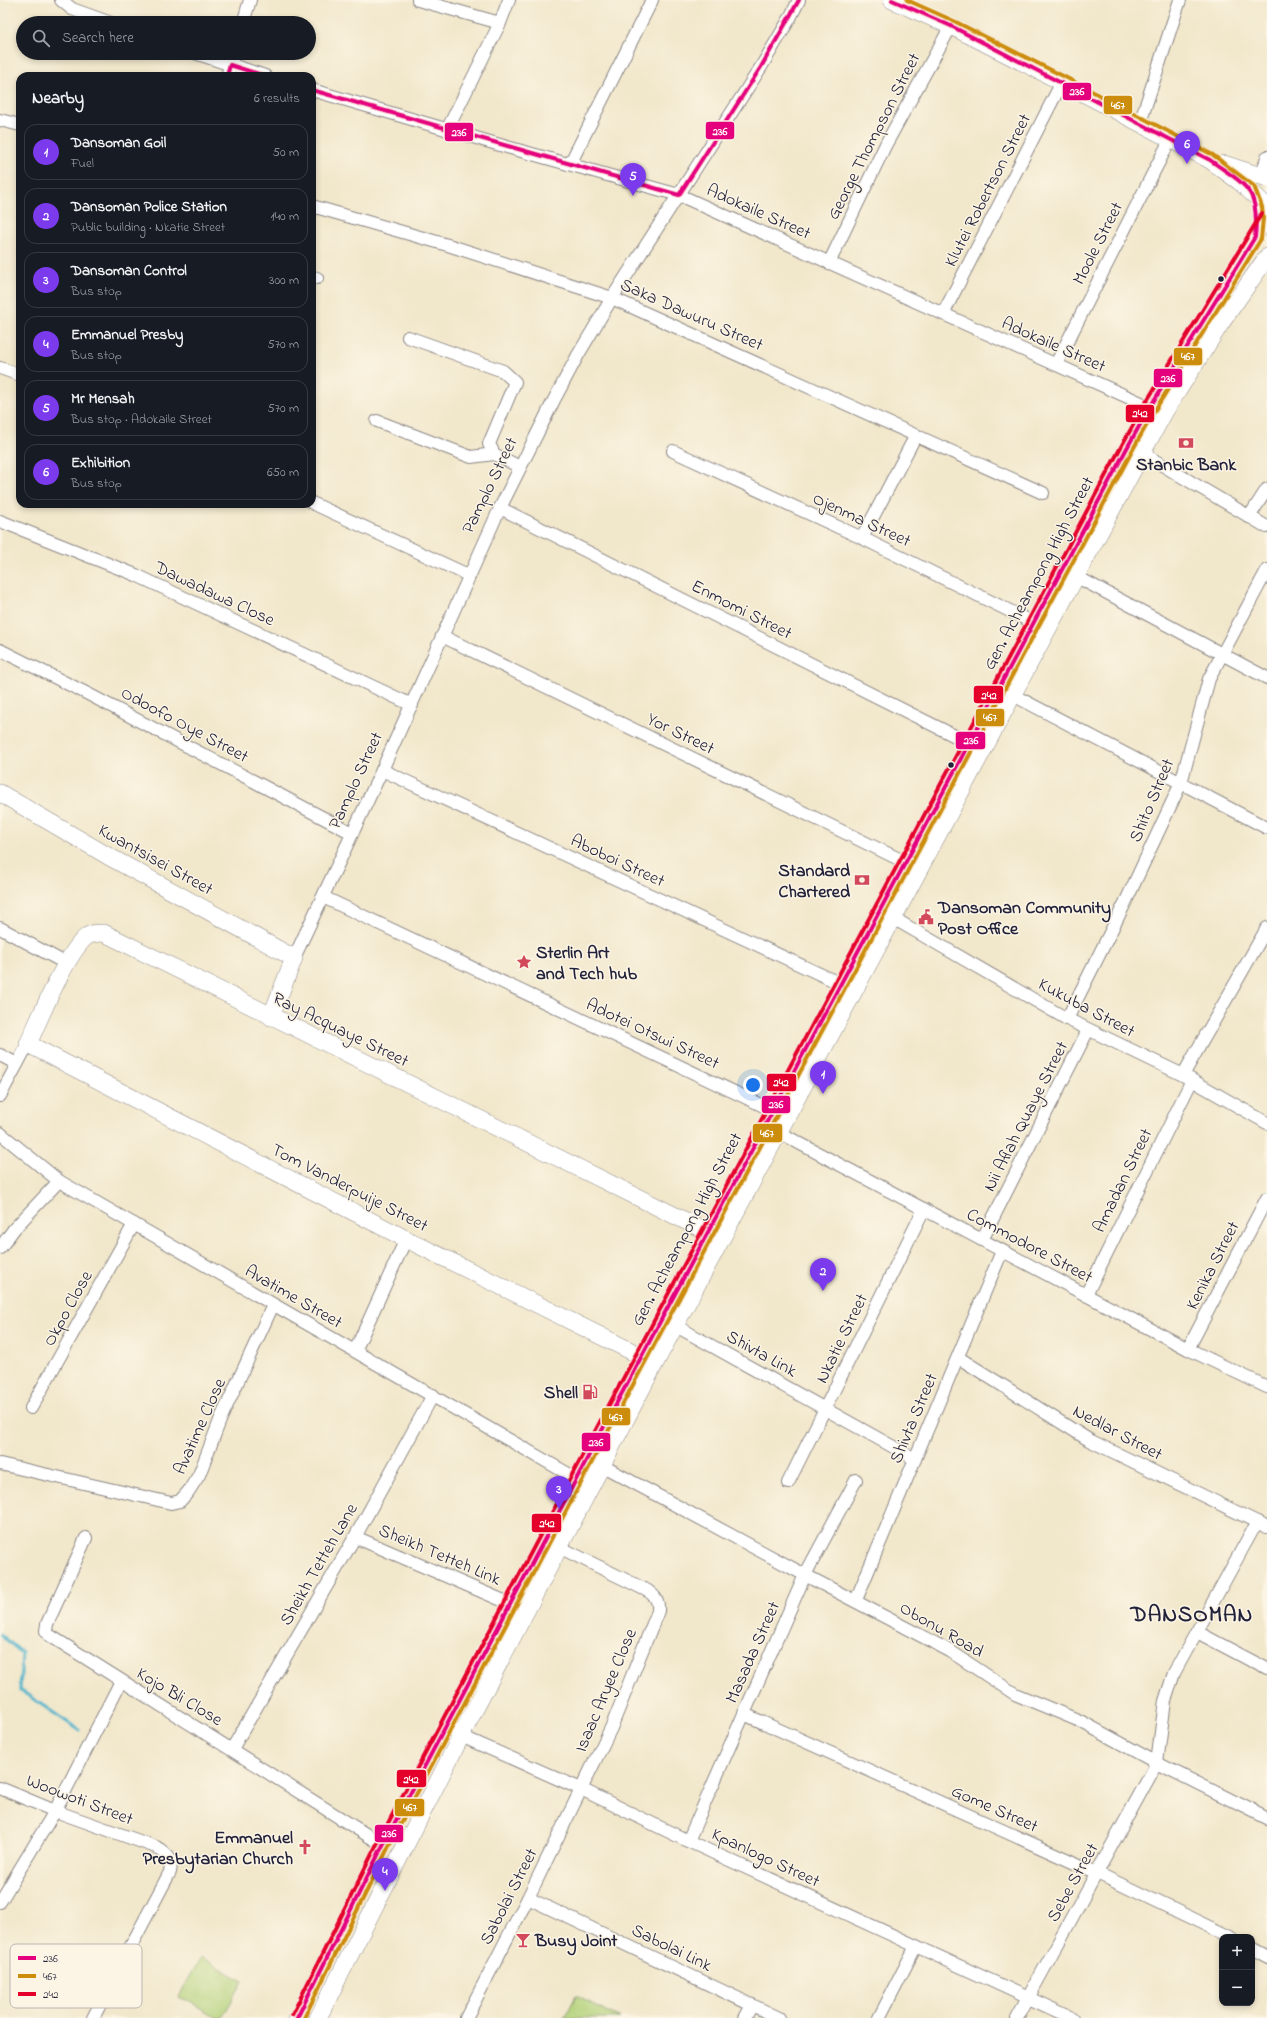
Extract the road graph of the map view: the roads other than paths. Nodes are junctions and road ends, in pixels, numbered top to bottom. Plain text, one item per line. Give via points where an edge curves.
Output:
1 (61, 0) edge
2 (250, 0) edge
3 (418, 0) edge
4 (509, 0) edge
5 (652, 0) edge
6 (799, 0) edge
7 (892, 0) edge
8 (1180, 0) edge
9 (92, 16) edge
10 (245, 16) edge
11 (500, 23) junction
12 (951, 26) junction
13 (208, 60) edge
14 (232, 60) edge
15 (228, 71) edge
16 (1062, 82) junction
17 (316, 91) edge
18 (0, 120) edge
19 (1140, 123) junction
20 (16, 124) edge
21 (447, 130) junction
22 (1170, 140) junction
23 (1210, 160) junction
24 (570, 164) junction
25 (1266, 169) edge
26 (1249, 189) junction
27 (679, 195) junction
28 (316, 207) edge
29 (1267, 208) edge
30 (1255, 237) junction
31 (1267, 257) edge
32 (829, 263) junction
33 (612, 298) junction
34 (943, 314) junction
35 (408, 337) dead end
36 (1056, 364) junction
37 (0, 368) edge
38 (16, 374) edge
39 (1150, 407) junction
40 (377, 421) dead end
41 (916, 435) junction
42 (673, 451) dead end
43 (1142, 453) junction
44 (494, 454) junction
45 (520, 467) junction
46 (1267, 489) edge
47 (1044, 493) dead end
48 (316, 505) edge
49 (500, 508) junction
50 (1249, 517) junction
51 (0, 522) edge
52 (1267, 527) edge
53 (862, 538) junction
54 (1267, 570) edge
55 (468, 575) junction
56 (1077, 576) junction
57 (1034, 623) junction
58 (442, 636) junction
59 (0, 650) edge
60 (1221, 653) junction
61 (1267, 678) edge
62 (1013, 695) junction
63 (412, 705) junction
64 (969, 744) junction
65 (382, 770) junction
66 (1181, 783) junction
67 (0, 793) edge
68 (1267, 828) edge
69 (352, 833) junction
70 (905, 862) junction
71 (323, 897) junction
72 (893, 918) junction
73 (0, 928) edge
74 (1267, 928) edge
75 (294, 958) junction
76 (67, 964) junction
77 (839, 983) junction
78 (271, 1017) junction
79 (1067, 1019) junction
80 (1088, 1030) junction
81 (28, 1044) junction
82 (0, 1055) edge
83 (17, 1064) junction
84 (1187, 1078) junction
85 (0, 1096) edge
86 (772, 1110) junction
87 (1267, 1123) edge
88 (778, 1132) junction
89 (0, 1134) edge
90 (58, 1181) junction
91 (1267, 1198) edge
92 (924, 1210) junction
93 (134, 1224) junction
94 (708, 1232) junction
95 (406, 1239) junction
96 (982, 1240) junction
97 (0, 1248) edge
98 (1002, 1250) junction
99 (1086, 1295) junction
100 (273, 1305) junction
101 (676, 1326) junction
102 (1188, 1349) junction
103 (355, 1351) junction
104 (958, 1358) junction
105 (648, 1360) junction
106 (1267, 1387) edge
107 (433, 1395) junction
108 (31, 1408) dead end
109 (826, 1409) junction
110 (915, 1459) junction
111 (0, 1464) edge
112 (601, 1465) junction
113 (576, 1479) junction
114 (856, 1480) dead end
115 (788, 1483) dead end
116 (1262, 1525) edge
117 (355, 1537) junction
118 (86, 1538) dead end
119 (559, 1547) junction
120 (806, 1575) junction
121 (856, 1600) junction
122 (511, 1604) junction
123 (1197, 1632) junction
124 (1267, 1669) edge
125 (121, 1681) junction
126 (744, 1714) junction
127 (445, 1726) junction
128 (461, 1736) junction
129 (232, 1749) junction
130 (1157, 1763) junction
131 (0, 1788) edge
132 (581, 1789) junction
133 (55, 1811) junction
134 (1267, 1818) edge
135 (688, 1841) junction
136 (383, 1845) junction
137 (1097, 1874) junction
138 (528, 1898) junction
139 (0, 1902) edge
140 (1225, 1934) edge
141 (132, 1944) edge
142 (916, 1946) junction
143 (1255, 1950) edge
144 (1267, 1956) edge
145 (1028, 1998) junction
146 (752, 2005) junction
147 (98, 2008) edge
148 (93, 2018) edge
149 (297, 2018) edge
150 (318, 2018) edge
151 (466, 2018) edge
152 (745, 2018) edge
153 (779, 2018) edge
154 (879, 2018) edge
155 (1017, 2018) edge
156 (1072, 2018) edge

1 - 9 street via 72,9
2 - 10 street
3 - 11 street
4 - 11 street
5 - 24 street
6 - 27 street, Pamplo Street via 761,67
7 - 12 main road
8 - 19 street
11 - 21 street
12 - 16 main road
12 - 32 street, George Thompson Street via 886,144
13 - 15 street
14 - 15 street
16 - 19 main road
16 - 34 street, Klutei Robertson Street
17 - 21 street, Adokaile Street
18 - 20 street
19 - 22 main road
21 - 24 street, Adokaile Street
22 - 23 main road
22 - 36 street, Moole Street
23 - 25 main road via 1241,169
23 - 26 main road
24 - 27 street, Adokaile Street
26 - 29 main road
26 - 30 main road via 1256,208
27 - 32 street, Adokaile Street
27 - 33 street, Pamplo Street
28 - 33 street, Saka Dawuru Street via 451,246
29 - 30 main road, Gen. Acheampong High Street
30 - 39 main road, Gen. Acheampong High Street
31 - 43 main road, Gen. Acheampong High Street via 1221,323
32 - 34 street, Adokaile Street
33 - 41 street, Saka Dawuru Street
33 - 45 street, Pamplo Street via 578,355
34 - 36 street, Adokaile Street
35 - 44 street via 503,371 515,382 489,444
36 - 39 street, Adokaile Street
37 - 38 street
39 - 57 main road, Gen. Acheampong High Street
40 - 44 street via 471,457
41 - 47 street, Saka Dawuru Street
41 - 53 street
42 - 53 street, Ojenma Street
43 - 50 street
43 - 56 main road, Gen. Acheampong High Street
44 - 45 street
45 - 49 street, Pamplo Street
46 - 50 street
48 - 55 street
49 - 55 street, Pamplo Street
49 - 64 street, Enmomi Street
50 - 52 street
51 - 63 street, Dawadawa Close via 136,575
53 - 57 street, Ojenma Street
54 - 60 street, Shito Street
55 - 58 street, Pamplo Street
56 - 60 street
56 - 62 main road, Gen. Acheampong High Street
57 - 64 main road, Gen. Acheampong High Street
58 - 63 street, Pamplo Street
58 - 70 street, Yor Street
59 - 69 street, Odoofo Oye Street via 82,690
60 - 61 street
60 - 66 street, Shito Street via 1209,679
62 - 66 street
62 - 72 main road, Gen. Acheampong High Street
63 - 65 street, Pamplo Street
64 - 70 main road, Gen. Acheampong High Street
65 - 69 street, Pamplo Street
65 - 77 street, Aboboi Street
66 - 68 street
66 - 79 street, Shito Street
67 - 75 main road, Kwantsisei Street via 108,856
69 - 71 street, Pamplo Street
70 - 77 main road, Gen. Acheampong High Street
71 - 75 street, Pamplo Street
71 - 86 street, Adotei Otswi Street
72 - 79 street, Kukuba Street
72 - 88 main road, Gen. Acheampong High Street
73 - 76 street
74 - 84 street, Amadan Street
75 - 78 main road, Pamplo Street
76 - 78 main road, Ray Acquaye Street via 86,937 104,933
76 - 81 main road, Ray Acquaye Street
77 - 86 main road, Gen. Acheampong High Street
78 - 94 main road, Ray Acquaye Street
79 - 80 street, Kukuba Street
80 - 84 street, Kukuba Street
80 - 96 street, Nii Aflah Quaye Street
81 - 83 street, Ray Acquaye Street
81 - 95 main road, Tom Vanderpuije Street
82 - 83 street
83 - 85 street
84 - 87 street, Kukuba Street
84 - 99 street, Amadan Street
86 - 94 main road, Gen. Acheampong High Street
88 - 92 street, Commodore Street
88 - 101 main road, Gen. Acheampong High Street
89 - 90 street, Avatime Street
90 - 93 street, Avatime Street
90 - 97 street
91 - 102 street, Kenika Street
92 - 96 street, Commodore Street
92 - 109 street, Nkatie Street
93 - 100 street, Avatime Street
93 - 108 street, Okpo Close
94 - 105 main road, Gen. Acheampong High Street
95 - 103 street
95 - 105 main road, Tom Vanderpuije Street
96 - 98 street, Commodore Street
98 - 99 street, Commodore Street
98 - 104 street, Shivta Street
99 - 102 street, Commodore Street
100 - 103 street, Avatime Street
100 - 111 street, Avatime Close via 199,1475 180,1500 171,1503
101 - 105 main road, Gen. Acheampong High Street
101 - 109 street, Shivta Link
102 - 106 street, Commodore Street
103 - 107 street, Avatime Street
104 - 110 street, Shivta Street
104 - 116 street, Nedlar Street via 1089,1440
105 - 112 main road, Gen. Acheampong High Street
105 - 113 main road, Gen. Acheampong High Street
107 - 113 street, Avatime Street
107 - 117 street, Sheikh Tetteh Lane
109 - 110 street, Shivta Link
109 - 115 street, Nkatie Street
110 - 121 street, Shivta Street
112 - 119 main road, Gen. Acheampong High Street
112 - 120 street, Obonu Road
113 - 122 main road, Gen. Acheampong High Street
114 - 120 street, Masada Street
116 - 123 street
117 - 122 street, Sheikh Tetteh Link
117 - 129 street, Sheikh Tetteh Lane
118 - 125 street, Kojo Bli Close via 46,1631 49,1636
119 - 128 main road, Gen. Acheampong High Street
119 - 132 street, Isaac Aryee Close via 648,1591 659,1604 611,1728
120 - 121 street, Obonu Road
120 - 126 street, Masada Street
121 - 130 street, Obonu Road via 950,1651 1015,1694 1080,1721
122 - 127 main road, Gen. Acheampong High Street
123 - 124 street
123 - 130 street via 1174,1673 1165,1701
125 - 129 street, Kojo Bli Close
125 - 133 street
126 - 135 street, Masada Street
126 - 137 street, Gome Street
127 - 128 street, Kpanlogo Street
127 - 136 main road, Gen. Acheampong High Street
128 - 132 street, Kpanlogo Street
128 - 150 main road, Gen. Acheampong High Street
129 - 136 street, Kojo Bli Close
130 - 134 street, Obonu Road
130 - 137 street, Sebe Street
131 - 133 street, Woowoti Street
132 - 135 street, Kpanlogo Street
132 - 138 street, Sabolai Street
133 - 139 street
133 - 141 street, Woowoti Street via 156,1847 168,1854 172,1863 170,1872
135 - 142 street, Kpanlogo Street
136 - 149 main road, Gen. Acheampong High Street
137 - 140 street, Gome Street
137 - 145 street, Sebe Street
138 - 146 street, Sabolai Link
138 - 151 street, Sabolai Street
142 - 145 street, Kpanlogo Street
142 - 154 street
143 - 144 street
145 - 155 street, Sebe Street
145 - 156 street, Kpanlogo Street
146 - 152 street
146 - 153 street, Sabolai Link
147 - 148 street, Woowoti Street

